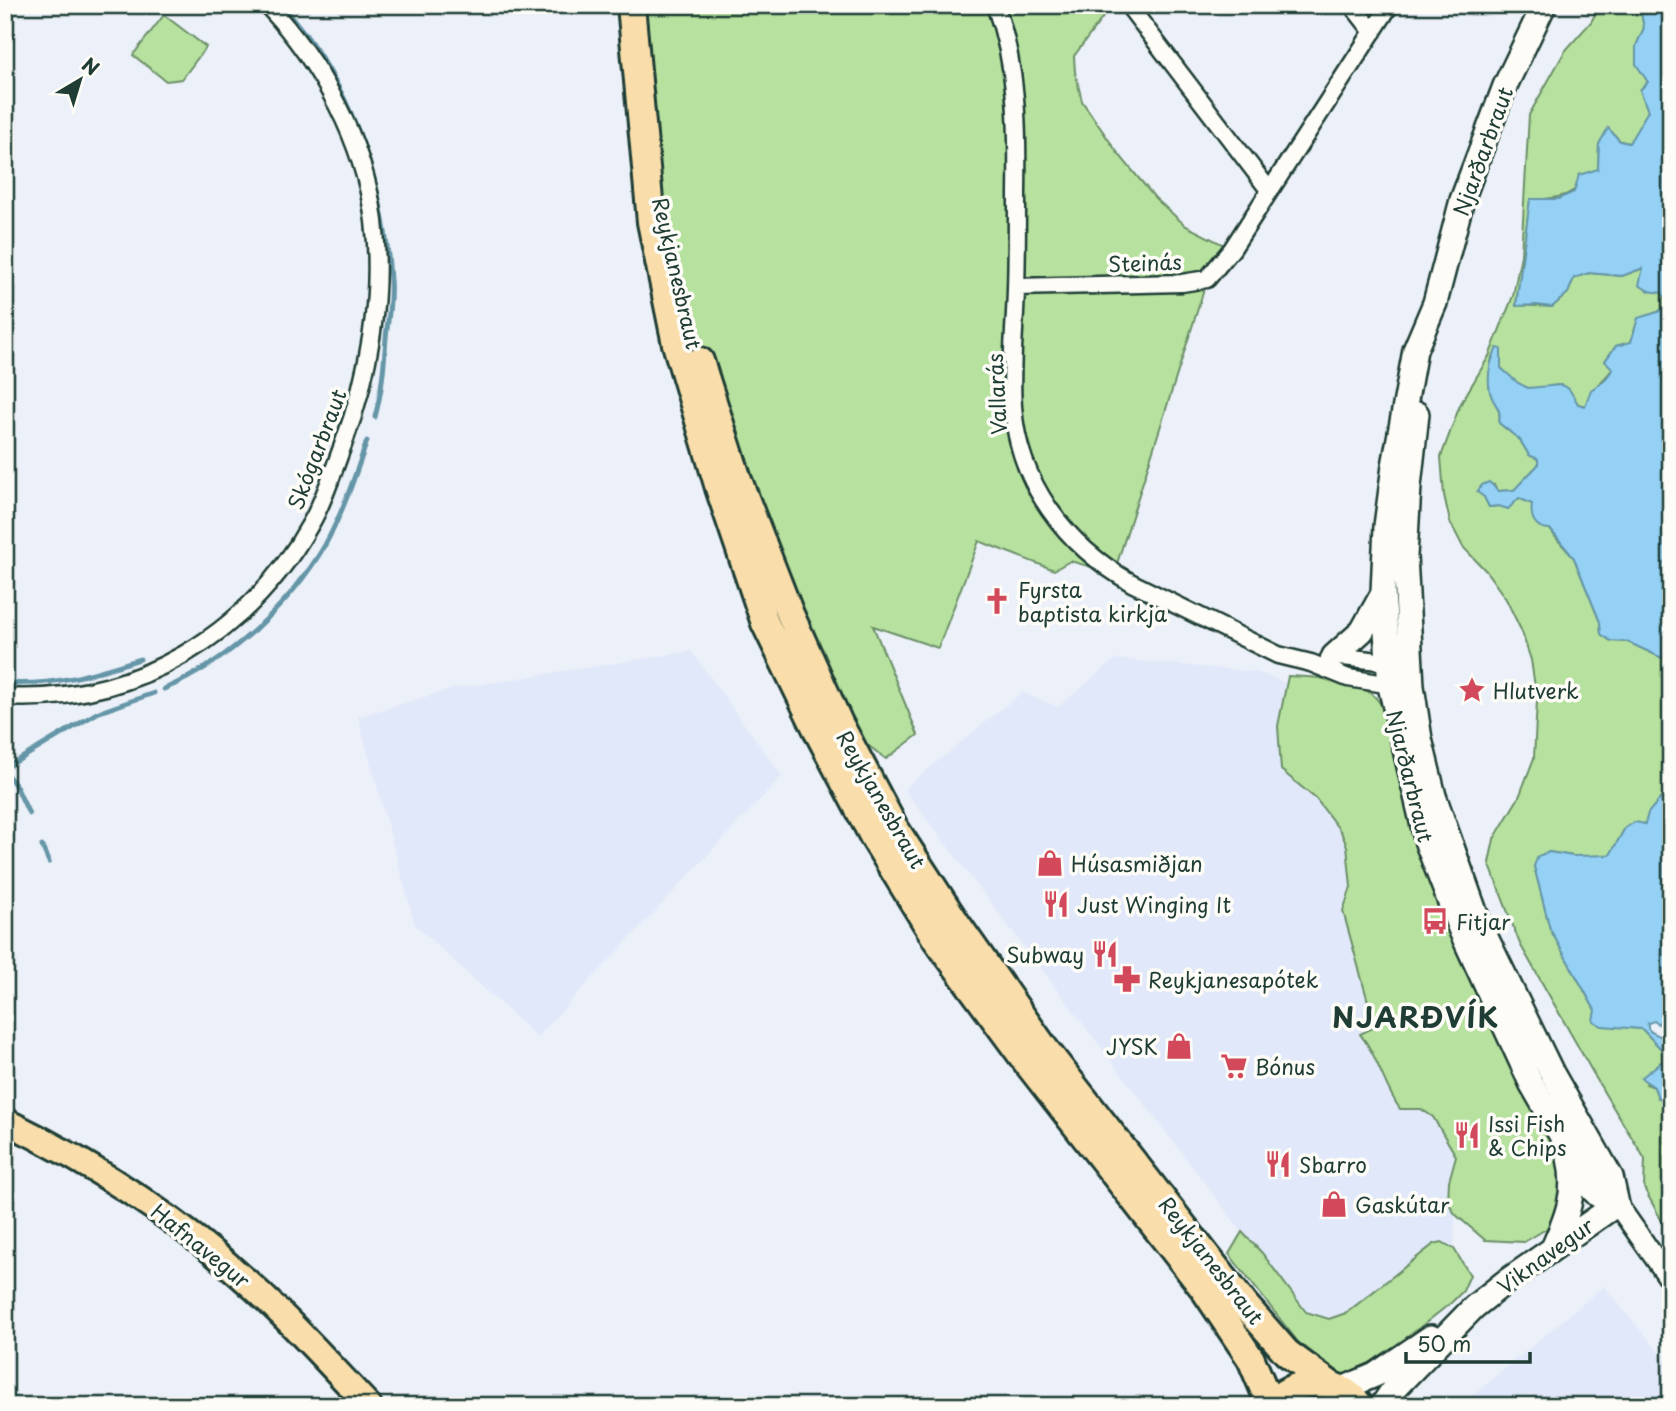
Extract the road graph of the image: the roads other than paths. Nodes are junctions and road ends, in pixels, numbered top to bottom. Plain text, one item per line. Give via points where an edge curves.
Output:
1 (267, 5) edge
2 (631, 5) edge
3 (995, 5) edge
4 (1128, 5) edge
5 (1352, 5) edge
6 (1390, 5) edge
7 (1544, 5) edge
8 (1373, 32) junction
9 (638, 104) junction
10 (1269, 190) junction
11 (1016, 287) junction
12 (1435, 303) junction
13 (1383, 592) junction
14 (1334, 656) junction
15 (1311, 663) junction
16 (1398, 663) junction
17 (1401, 686) junction
18 (5, 697) edge
19 (5, 1121) edge
20 (1566, 1146) junction
21 (1617, 1204) junction
22 (1553, 1248) junction
23 (1671, 1281) edge
24 (1474, 1307) junction
25 (1344, 1393) edge
26 (1270, 1405) edge
27 (369, 1406) edge
28 (1382, 1406) edge

1 - 18 street, Skógarbraut via 309,59 337,107 358,158 374,222 375,297 354,418 324,497 299,544 264,591 209,640 165,665 116,683 69,694
2 - 9 highway, Reykjanesbraut
3 - 11 street, Vallarás via 1012,68 1018,118
4 - 10 street
5 - 8 street
6 - 8 street, Steinás
7 - 12 main road, Njarðarbraut via 1505,86 1462,200
8 - 10 street, Steinás
9 - 25 highway, Reykjanesbraut via 693,339 738,480 839,723 894,827 1045,1049 1245,1305 1287,1353
9 - 26 highway, Reykjanesbraut via 651,222 677,344 719,488 771,635 819,734 874,838 936,939 1205,1289 1251,1359
10 - 11 street, Steinás via 1233,249 1207,279
11 - 15 street, Vallarás via 1015,423 1028,471 1055,519 1114,573 1278,655
12 - 13 main road, Njarðarbraut via 1415,351 1404,405 1386,526
12 - 16 main road, Njarðarbraut via 1409,486
13 - 14 main road via 1362,631
13 - 16 main road, Njarðarbraut
14 - 15 street
14 - 16 street
15 - 17 street, Vallarás via 1348,678
16 - 17 main road, Njarðarbraut
17 - 20 main road, Njarðarbraut via 1416,802 1427,843 1486,986
17 - 21 main road, Njarðarbraut via 1479,923 1552,1073 1611,1177
19 - 27 main road, Hafnavegur via 105,1175 189,1232 262,1295
20 - 21 main road, Njarðarbraut via 1592,1189
20 - 22 main road via 1573,1194
21 - 22 main road, Viknavegur
21 - 23 street, Njarðarbraut
22 - 24 main road, Viknavegur
24 - 25 main road, Viknavegur
24 - 28 main road, Viknavegur
25 - 26 highway via 1314,1383 1297,1385

